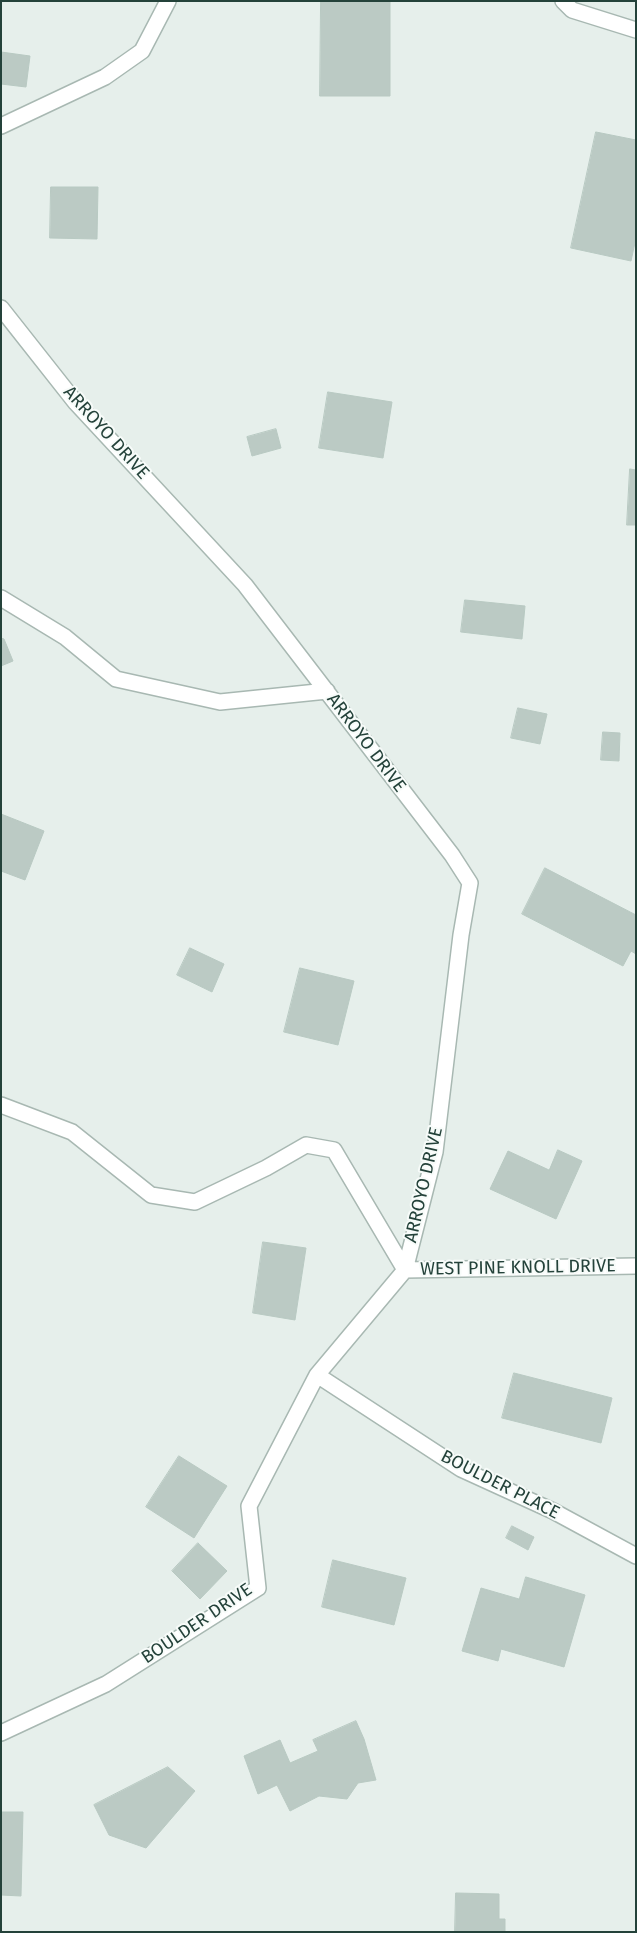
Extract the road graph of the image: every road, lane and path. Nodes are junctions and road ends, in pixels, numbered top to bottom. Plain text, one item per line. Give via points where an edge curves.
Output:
1 (168, 1) edge
2 (563, 1) edge
3 (636, 30) edge
4 (1, 126) edge
5 (1, 308) edge
6 (1, 598) edge
7 (327, 691) junction
8 (1, 1105) edge
9 (636, 1266) edge
10 (405, 1270) junction
11 (317, 1375) junction
12 (636, 1556) edge
13 (1, 1732) edge

1 - 4 street via 142,51 105,77
2 - 3 street via 572,10
5 - 7 street, ARROYO DRIVE via 76,403 245,585
6 - 7 street via 65,637 116,679 220,702
7 - 10 street, ARROYO DRIVE via 452,855 470,884 435,1152
8 - 10 street, WEST PINE KNOLL DRIVE via 72,1132 151,1195 195,1202 306,1145 334,1150
9 - 10 street, WEST PINE KNOLL DRIVE
10 - 11 street, BOULDER DRIVE
11 - 12 street, BOULDER PLACE via 461,1468 553,1511
11 - 13 street, BOULDER DRIVE via 249,1506 258,1588 106,1684

